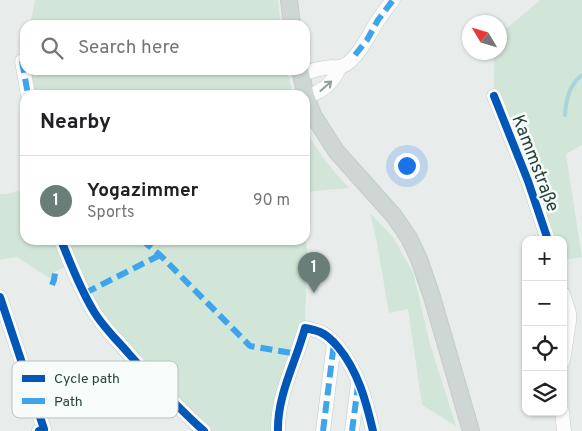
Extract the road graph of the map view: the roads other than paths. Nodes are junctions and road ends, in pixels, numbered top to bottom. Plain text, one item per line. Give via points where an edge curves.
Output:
1 (289, 0) edge
2 (393, 0) edge
3 (291, 20) edge
4 (340, 67) junction
5 (310, 70) edge
6 (24, 75) edge
7 (301, 75) edge
8 (27, 90) edge
9 (304, 90) edge
10 (310, 95) edge
11 (494, 96) dead end
12 (310, 107) edge
13 (547, 236) edge
14 (63, 245) edge
15 (0, 297) edge
16 (567, 307) edge
17 (567, 337) edge
18 (334, 343) junction
19 (21, 361) edge
20 (136, 361) edge
21 (358, 381) junction
22 (178, 407) edge
23 (562, 416) edge
24 (39, 418) edge
25 (43, 430) edge
26 (204, 431) edge
27 (278, 431) edge
28 (323, 431) edge
29 (352, 431) edge
30 (373, 431) edge
31 (471, 431) edge
32 (564, 431) edge

1 - 3 main road
2 - 4 street via 367,40 351,60
4 - 5 street
10 -> 4 street via 327,86
6 - 8 street
7 - 9 main road
11 - 13 street, Kammstraße
12 - 31 main road via 336,151 394,216 408,238 426,279
14 - 20 street via 93,310
15 - 19 street
16 - 17 street via 570,320
18 - 21 street via 353,368
18 - 27 street via 321,332 305,328 283,394
18 - 28 street
21 - 29 street
21 - 30 street
22 - 26 street
23 - 32 street
24 - 25 street

